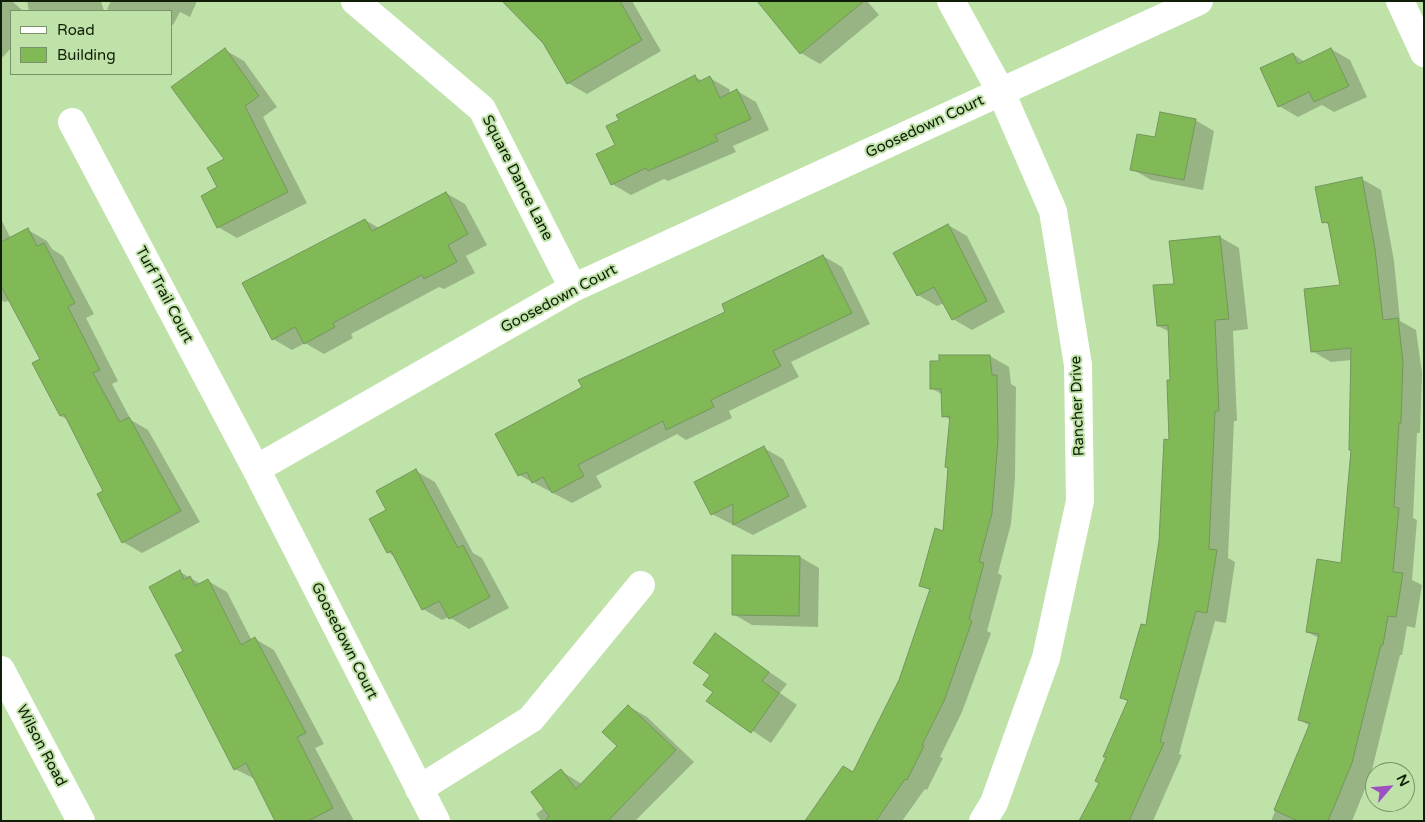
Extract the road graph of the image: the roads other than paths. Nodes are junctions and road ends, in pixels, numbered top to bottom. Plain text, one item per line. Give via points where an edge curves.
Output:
1 (355, 1) edge
2 (951, 1) edge
3 (1199, 1) edge
4 (1400, 1) edge
5 (1424, 53) edge
6 (1001, 92) junction
7 (72, 122) dead end
8 (574, 288) junction
9 (256, 469) junction
10 (641, 585) dead end
11 (1, 670) edge
12 (419, 789) junction
13 (81, 821) edge
14 (436, 821) edge
15 (983, 821) edge

1 - 8 street, Square Dance Lane via 482,109
2 - 6 street, Rancher Drive
3 - 6 street, Goosedown Court
4 - 5 street
6 - 8 street, Goosedown Court
6 - 15 street, Rancher Drive via 1054,211 1078,364 1080,501 1046,658 994,803
7 - 9 street, Turf Trail Court
8 - 9 street, Goosedown Court
9 - 12 street, Goosedown Court
10 - 12 street via 531,719
11 - 13 street, Wilson Road
12 - 14 street, Goosedown Court

